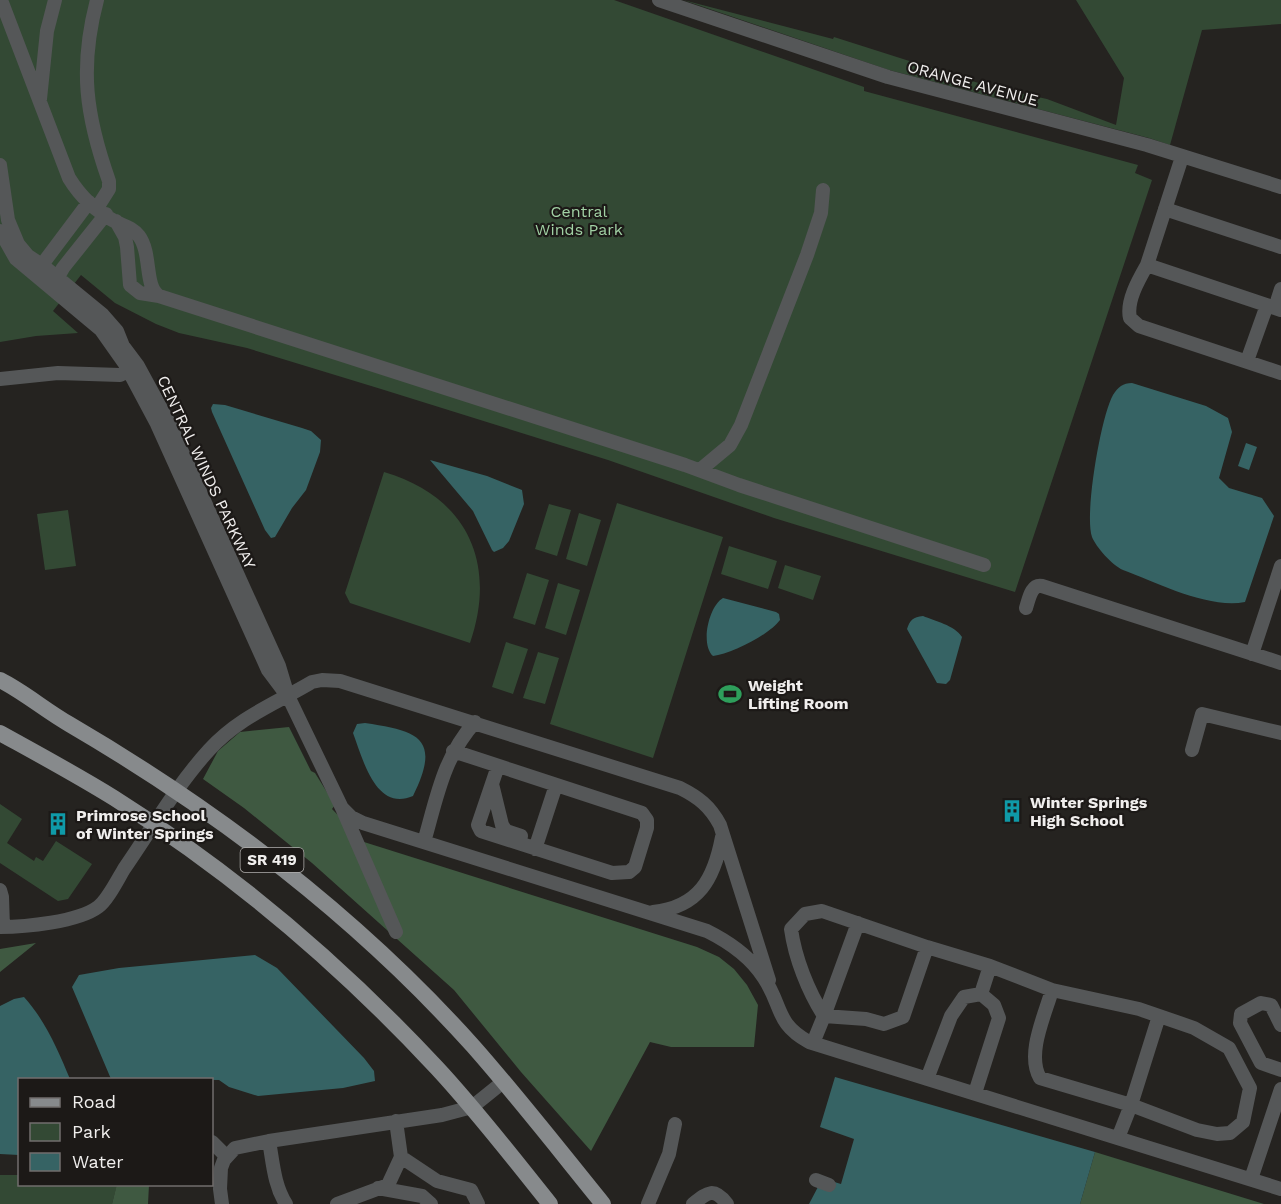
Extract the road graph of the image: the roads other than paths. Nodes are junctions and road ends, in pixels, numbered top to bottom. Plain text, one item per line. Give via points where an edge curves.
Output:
1 (55, 0) edge
2 (97, 0) edge
3 (660, 0) edge
4 (3, 2) edge
5 (40, 100) junction
6 (1182, 157) junction
7 (0, 165) edge
8 (1281, 187) edge
9 (823, 190) dead end
10 (1165, 209) junction
11 (102, 212) junction
12 (0, 231) edge
13 (1281, 247) edge
14 (1147, 265) junction
15 (38, 270) junction
16 (54, 283) junction
17 (1281, 289) edge
18 (159, 296) junction
19 (1274, 308) edge
20 (1247, 362) junction
21 (133, 369) junction
22 (1281, 373) edge
23 (0, 379) edge
24 (700, 470) junction
25 (984, 566) dead end
26 (1281, 566) edge
27 (1276, 600) edge
28 (1026, 608) dead end
29 (1252, 654) junction
30 (1281, 663) edge
31 (0, 680) edge
32 (288, 696) junction
33 (475, 722) junction
34 (0, 733) edge
35 (1281, 733) edge
36 (1192, 750) dead end
37 (453, 752) junction
38 (498, 766) junction
39 (492, 784) junction
40 (556, 785) junction
41 (178, 791) junction
42 (342, 808) junction
43 (154, 825) junction
44 (723, 835) junction
45 (424, 842) junction
46 (532, 848) junction
47 (0, 890) edge
48 (648, 912) junction
49 (858, 923) junction
50 (2, 927) edge
51 (396, 932) dead end
52 (927, 947) junction
53 (990, 966) junction
54 (1052, 990) junction
55 (773, 994) junction
56 (981, 994) junction
57 (824, 1016) junction
58 (1159, 1016) junction
59 (1281, 1025) edge
60 (813, 1043) junction
61 (1281, 1070) edge
62 (927, 1079) junction
63 (503, 1082) junction
64 (1281, 1089) edge
65 (975, 1094) junction
66 (1131, 1106) junction
67 (472, 1107) junction
68 (396, 1121) junction
69 (675, 1124) dead end
70 (1118, 1138) junction
71 (269, 1141) junction
72 (213, 1143) edge
73 (226, 1156) junction
74 (401, 1156) junction
75 (1251, 1179) junction
76 (378, 1188) junction
77 (1281, 1189) edge
78 (222, 1204) edge
79 (286, 1204) edge
80 (337, 1204) edge
81 (430, 1204) edge
82 (478, 1204) edge
83 (550, 1204) edge
84 (603, 1204) edge
85 (648, 1204) edge
86 (693, 1204) edge
87 (727, 1204) edge

1 - 5 street via 47,31
2 - 11 street via 87,44 87,96 109,181
3 - 6 street, ORANGE AVENUE via 790,51
4 - 5 street
5 - 11 street via 69,178 79,194
6 - 8 street, ORANGE AVENUE
6 - 10 street
7 - 15 street, CENTRAL WINDS PARKWAY via 8,220 18,244
9 - 24 street via 813,237 741,425 730,445
10 - 13 street
10 - 14 street
11 - 15 street
11 - 16 street
11 - 18 street via 140,237 152,289
11 - 18 street via 125,237 130,285 140,293
12 - 15 street, CENTRAL WINDS PARKWAY via 16,259
14 - 19 street
14 - 20 street via 1129,310 1134,322
15 - 16 street, CENTRAL WINDS PARKWAY
16 - 21 street, CENTRAL WINDS PARKWAY via 103,315 117,331
17 - 19 street
18 - 24 street
19 - 20 street
20 - 22 street
21 - 23 street via 120,375 58,373
21 - 32 street, CENTRAL WINDS PARKWAY via 169,423 279,666
24 - 25 street
26 - 27 street
27 - 29 street
28 - 29 street via 1034,588 1042,586
29 - 30 street
31 - 41 main road, SR 419
32 - 33 street via 312,682 340,681
32 - 41 street via 251,714 225,734
32 - 42 street, CENTRAL WINDS PARKWAY
33 - 37 street
33 - 44 street via 680,788 700,798 712,811
34 - 43 main road, SR 419
35 - 36 street via 1202,714
37 - 38 street
37 - 45 street via 446,763
38 - 39 street
38 - 40 street
39 - 46 street via 502,825 506,831 525,838
39 - 46 street via 478,825 481,831
40 - 46 street
40 - 46 street via 642,813 647,828 635,867 630,872 612,873
41 - 43 street
41 - 63 main road, SR 419 via 265,855 351,926 431,1002
42 - 45 street via 363,823
42 - 51 street, CENTRAL WINDS PARKWAY
43 - 50 street via 99,907 73,918
43 - 67 main road, SR 419 via 242,888 324,957 403,1032
44 - 48 street via 710,878 699,893 684,904
44 - 55 street
45 - 48 street
47 - 50 street
48 - 55 street via 729,942 751,962
49 - 52 street
49 - 57 street
49 - 57 street via 822,911 805,914 791,929 814,1001
52 - 53 street
52 - 57 street via 903,1017 884,1024
53 - 54 street
53 - 56 street
54 - 58 street
54 - 66 street via 1033,1054 1040,1078
55 - 60 street via 783,1021 793,1033
56 - 62 street via 964,997 951,1016
56 - 65 street via 994,1005 999,1018
57 - 60 street
58 - 66 street
58 - 66 street via 1194,1028 1229,1048 1250,1088 1243,1122 1230,1133 1217,1134
59 - 61 street via 1271,1005 1260,1003 1240,1017 1261,1063
60 - 62 street
62 - 65 street
63 - 67 street
63 - 84 main road, SR 419
64 - 75 street
65 - 70 street
66 - 70 street
67 - 68 street
67 - 83 main road, SR 419
68 - 71 street
68 - 74 street
69 - 85 street via 669,1154
70 - 75 street
71 - 73 street via 235,1148
71 - 79 street via 276,1182
72 - 73 street
73 - 78 street via 219,1178
74 - 76 street via 388,1185
74 - 82 street via 438,1181 471,1190
75 - 77 street
76 - 80 street
76 - 81 street via 422,1196
86 - 87 street via 712,1193 719,1194

